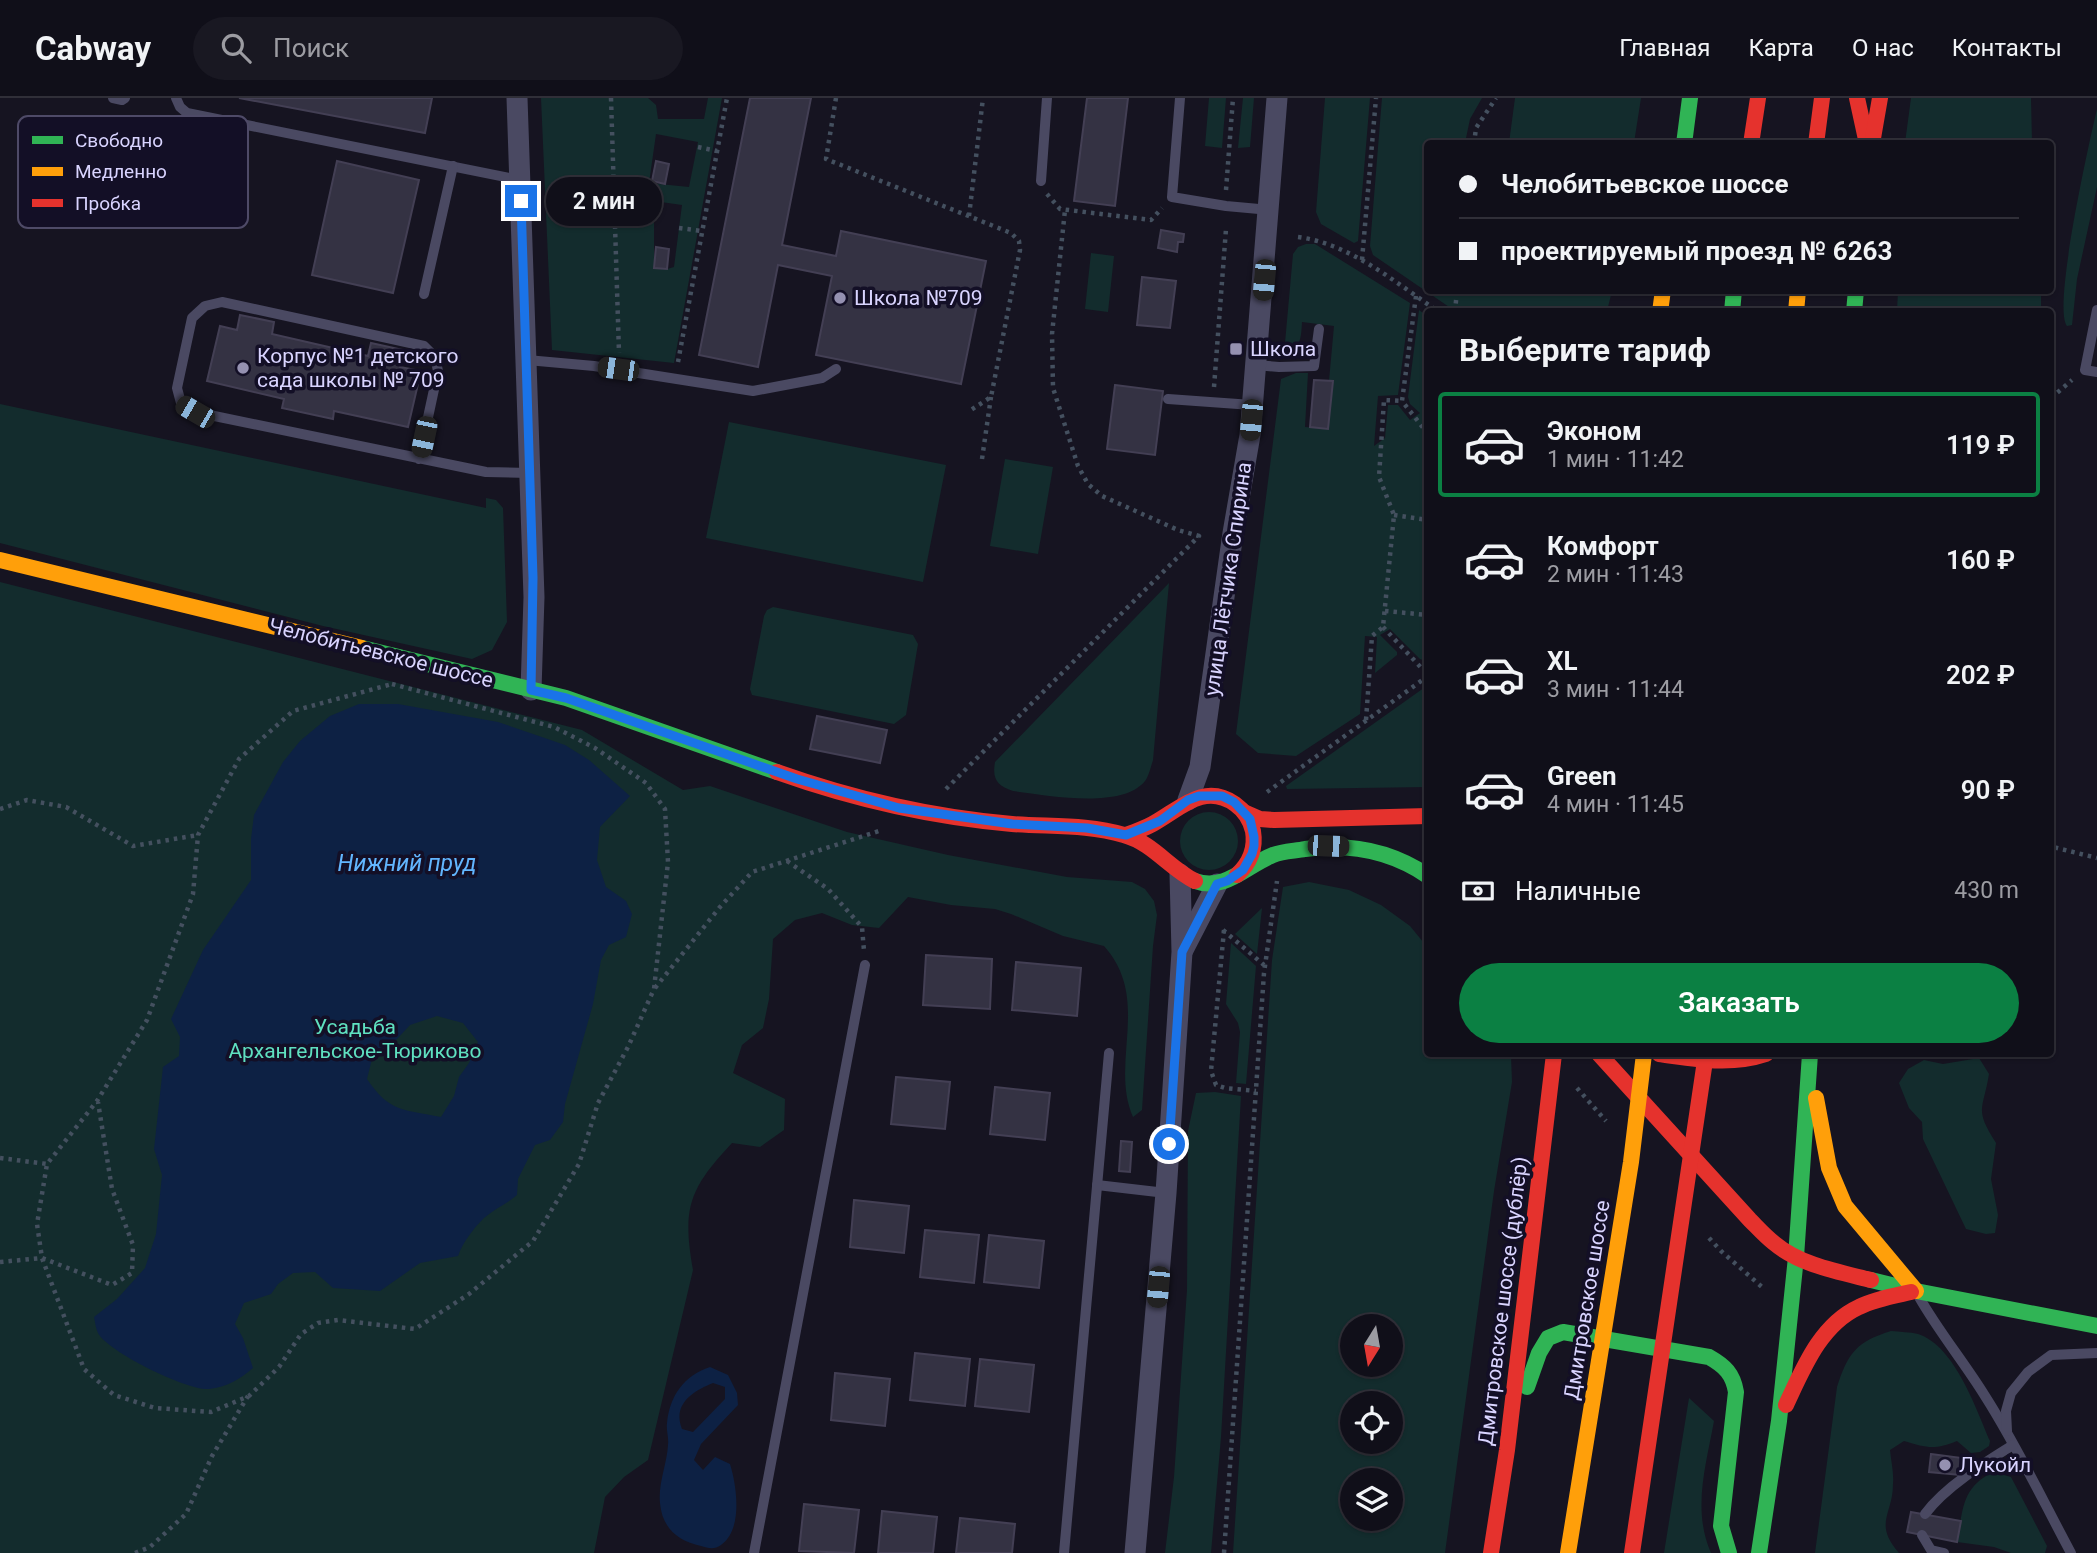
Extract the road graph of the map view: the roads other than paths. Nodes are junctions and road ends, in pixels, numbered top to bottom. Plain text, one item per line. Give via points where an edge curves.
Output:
1 (113, 98) edge
2 (125, 98) edge
3 (176, 98) edge
4 (517, 98) edge
5 (1047, 98) edge
6 (1180, 98) edge
7 (1277, 98) edge
8 (1692, 98) edge
9 (1758, 98) edge
10 (1822, 98) edge
11 (1857, 98) edge
12 (1880, 98) edge
13 (202, 116) edge
14 (248, 125) edge
15 (1685, 137) edge
16 (1752, 140) edge
17 (1817, 140) edge
18 (1869, 140) edge
19 (1871, 140) edge
20 (453, 166) junction
21 (520, 180) junction
22 (1041, 181) road end
23 (1270, 210) junction
24 (424, 294) dead end
25 (2097, 310) edge
26 (1319, 329) dead end
27 (527, 359) junction
28 (1256, 365) junction
29 (836, 369) dead end
30 (2097, 372) edge
31 (1168, 399) dead end
32 (1252, 405) junction
33 (419, 458) junction
34 (530, 473) junction
35 (0, 560) edge
36 (531, 690) junction
37 (1200, 767) junction
38 (1222, 796) junction
39 (1182, 805) junction
40 (1244, 812) junction
41 (1424, 816) edge
42 (1126, 835) junction
43 (1175, 868) junction
44 (1424, 873) edge
45 (1227, 880) junction
46 (1182, 952) junction
47 (865, 965) road end
48 (1109, 1054) dead end
49 (1555, 1057) edge
50 (1602, 1057) edge
51 (1644, 1057) edge
52 (1678, 1057) edge
53 (1706, 1057) edge
54 (1759, 1057) edge
55 (1810, 1058) edge
56 (1097, 1185) junction
57 (1167, 1193) junction
58 (1796, 1256) junction
59 (1916, 1291) junction
60 (2097, 1326) edge
61 (2097, 1353) edge
62 (1779, 1421) junction
63 (2007, 1434) junction
64 (2013, 1445) junction
65 (1507, 1450) junction
66 (1925, 1514) dead end
67 (1922, 1535) dead end
68 (2066, 1550) edge
69 (754, 1553) edge
70 (1064, 1553) edge
71 (1135, 1553) edge
72 (1491, 1553) edge
73 (1568, 1553) edge
74 (1632, 1553) edge
75 (1729, 1553) edge
76 (1759, 1553) edge
77 (1944, 1553) edge

1 - 2 lane
3 - 13 lane via 187,113
4 - 21 street
5 - 22 lane
6 - 23 lane via 1172,197
7 - 23 street, улица Лётчика Спирина
8 - 15 main road
9 - 16 main road
10 - 17 main road
11 - 18 main road
12 - 19 main road
14 - 20 lane
20 - 21 lane
20 - 24 lane
21 - 27 street
23 - 28 street, улица Лётчика Спирина
25 - 30 lane via 2085,370
26 - 28 lane via 1314,366
27 - 29 lane via 753,391 822,378
27 - 34 street
28 - 32 street, улица Лётчика Спирина
31 - 32 lane
32 - 37 street, улица Лётчика Спирина
33 - 33 lane via 195,412 181,404 177,388 192,318 205,306 222,302 424,346 435,357 438,371
33 - 34 lane via 486,472
34 - 36 street
35 - 36 main road, Челобитьевское шоссе
36 - 42 main road, Челобитьевское шоссе via 566,698 797,779 899,808
37 - 38 street
37 - 39 street, улица Лётчика Спирина
38 - 39 main road via 1199,796
38 - 40 main road
39 - 42 main road via 1147,828
39 - 43 main road via 1165,832 1165,847
40 - 41 main road via 1275,820
40 - 45 main road via 1253,828 1254,846 1248,863
42 - 43 main road, Челобитьевское шоссе via 1153,848
43 - 45 main road, Челобитьевское шоссе via 1198,883
43 - 46 street
44 - 45 main road via 1389,855 1328,846 1277,853
45 - 46 street
46 - 57 street
47 - 69 lane
48 - 56 lane
49 - 65 main road, Дмитровское шоссе (дублёр)
50 - 58 main road via 1750,1220
51 - 73 main road, Дмитровское шоссе, bridge
52 - 54 main road via 1723,1064
53 - 74 main road, bridge
55 - 58 main road
55 - 59 main road via 1829,1168 1845,1206
56 - 57 lane
56 - 70 lane
57 - 71 street
58 - 59 main road
58 - 62 main road
59 - 60 main road
59 - 62 main road via 1876,1300 1846,1314 1820,1340
59 - 63 lane
61 - 63 lane via 2051,1356 2028,1372 2011,1393
62 - 76 main road
63 - 64 lane
64 - 66 lane via 1975,1470
64 - 68 lane
65 - 72 main road, Дмитровское шоссе (дублёр)
65 - 75 main road via 1548,1338 1563,1332 1709,1357 1726,1366 1736,1392 1721,1526
67 - 77 lane via 1931,1550

